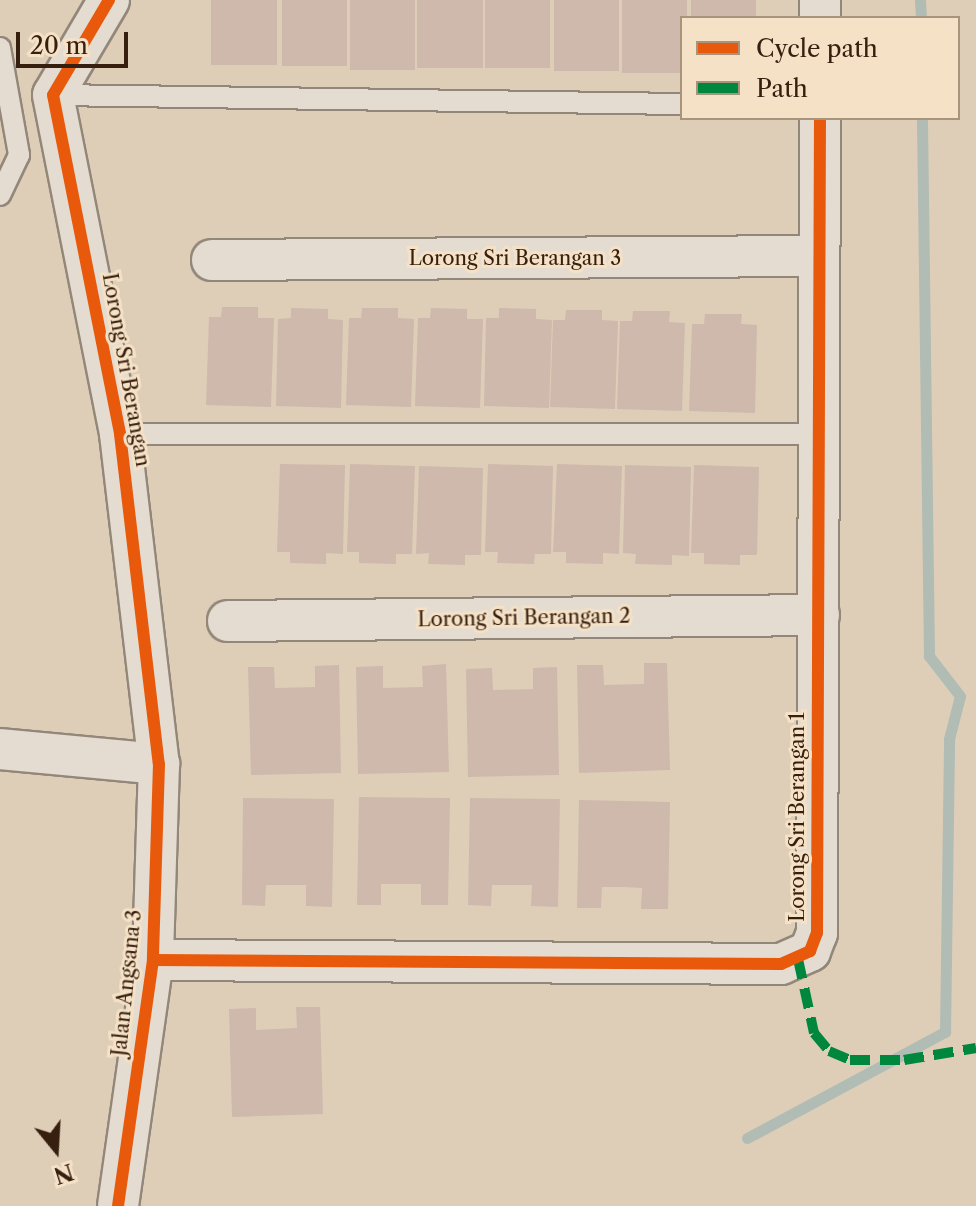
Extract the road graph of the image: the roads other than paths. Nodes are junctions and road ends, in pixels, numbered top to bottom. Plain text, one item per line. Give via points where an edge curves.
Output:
1 (109, 0) edge
2 (0, 48) edge
3 (53, 95) junction
4 (680, 104) edge
5 (820, 120) edge
6 (0, 195) edge
7 (819, 256) junction
8 (212, 260) dead end
9 (120, 434) junction
10 (819, 434) junction
11 (819, 615) junction
12 (228, 621) dead end
13 (0, 749) edge
14 (159, 764) junction
15 (153, 960) junction
16 (118, 1206) edge

1 - 3 street
2 - 6 lane via 19,155
3 - 4 lane
3 - 9 street, Lorong Sri Berangan
5 - 7 street, Lorong Sri Berangan 1
7 - 8 street, Lorong Sri Berangan 3
7 - 10 street, Lorong Sri Berangan 1
9 - 10 lane
9 - 14 street, Lorong Sri Berangan
10 - 11 street, Lorong Sri Berangan 1
11 - 12 street, Lorong Sri Berangan 2
11 - 15 street, Lorong Sri Berangan 1 via 817,933 810,951 798,959
13 - 14 street
14 - 15 street, Jalan Angsana 3
15 - 16 street, Jalan Angsana 3

